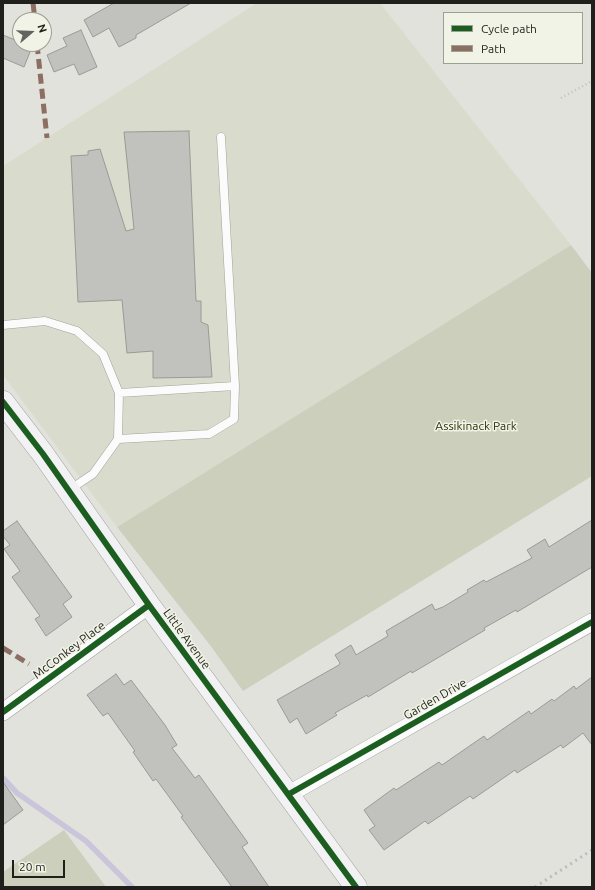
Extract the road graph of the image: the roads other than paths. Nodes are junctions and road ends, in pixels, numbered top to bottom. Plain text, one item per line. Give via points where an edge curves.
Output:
1 (221, 138) dead end
2 (3, 326) edge
3 (235, 386) junction
4 (119, 393) junction
5 (3, 402) edge
6 (118, 439) junction
7 (68, 491) junction
8 (149, 605) junction
9 (592, 622) edge
10 (3, 712) edge
11 (289, 794) junction
12 (356, 887) edge

1 - 3 lane
2 - 4 lane via 45,321 77,331 103,354
3 - 4 lane
3 - 6 lane via 234,419 209,434
4 - 6 lane
5 - 7 street, Little Avenue
6 - 7 lane via 93,474
7 - 8 street, Little Avenue
8 - 10 street, McConkey Place
8 - 11 street, Little Avenue
9 - 11 street, Garden Drive
11 - 12 street, Little Avenue

